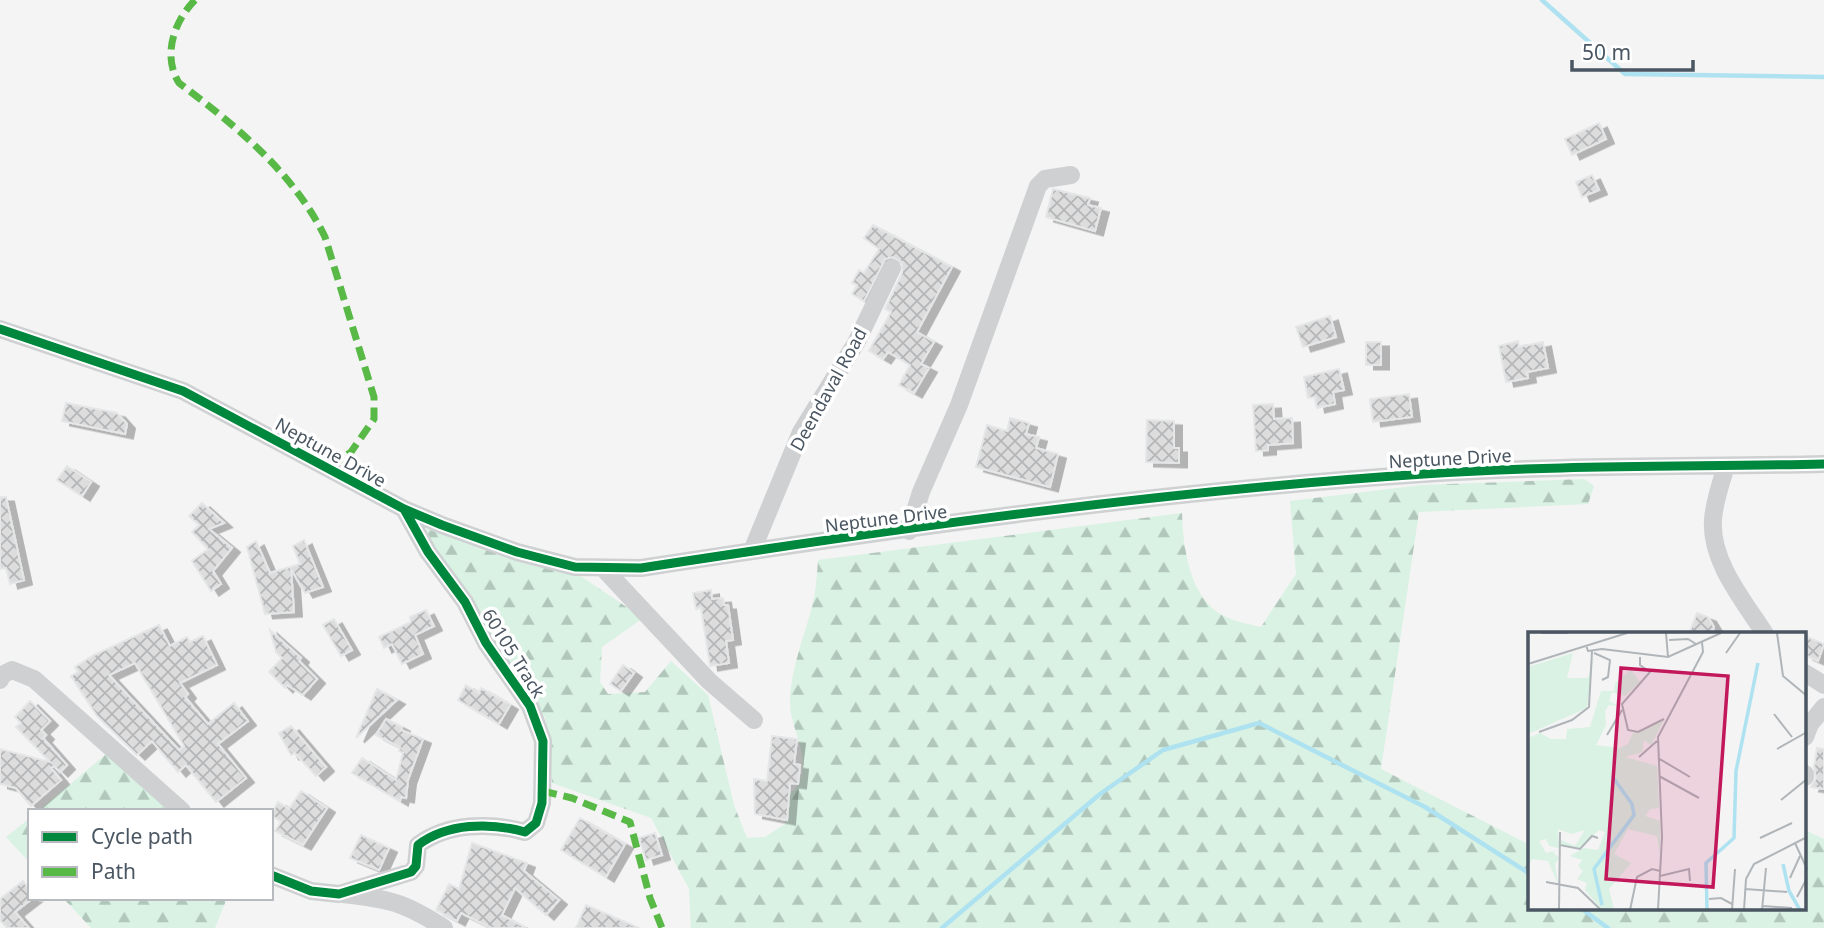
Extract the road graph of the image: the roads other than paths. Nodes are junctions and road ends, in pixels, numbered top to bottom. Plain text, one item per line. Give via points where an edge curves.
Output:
1 (1072, 175) dead end
2 (892, 268) dead end
3 (0, 329) edge
4 (1824, 464) edge
5 (1726, 466) junction
6 (404, 509) junction
7 (909, 531) junction
8 (752, 551) junction
9 (604, 569) junction
10 (1764, 632) edge
11 (1806, 674) edge
12 (0, 680) edge
13 (1824, 685) edge
14 (1824, 707) edge
15 (754, 720) dead end
16 (1806, 734) edge
17 (180, 809) edge
18 (273, 876) edge
19 (339, 894) junction
20 (444, 928) edge

1 - 7 street via 1045,179 1038,186
2 - 8 street, Deendaval Road via 856,343 801,432
3 - 6 street, Neptune Drive via 183,391
4 - 5 street, Neptune Drive
5 - 7 street, Neptune Drive via 1412,475 1138,500
5 - 10 street via 1713,519 1714,541
6 - 9 street, Neptune Drive via 517,552 575,567
6 - 19 street, 60105 Track via 530,706 543,741 542,803 536,823 525,832 456,827 436,833 418,845 411,872
7 - 8 street, Neptune Drive
8 - 9 street, Neptune Drive
9 - 15 street via 709,681
11 - 13 street
12 - 17 street via 12,670 34,679
14 - 16 street
18 - 19 street, 60105 Track via 311,891
19 - 20 street via 392,900

